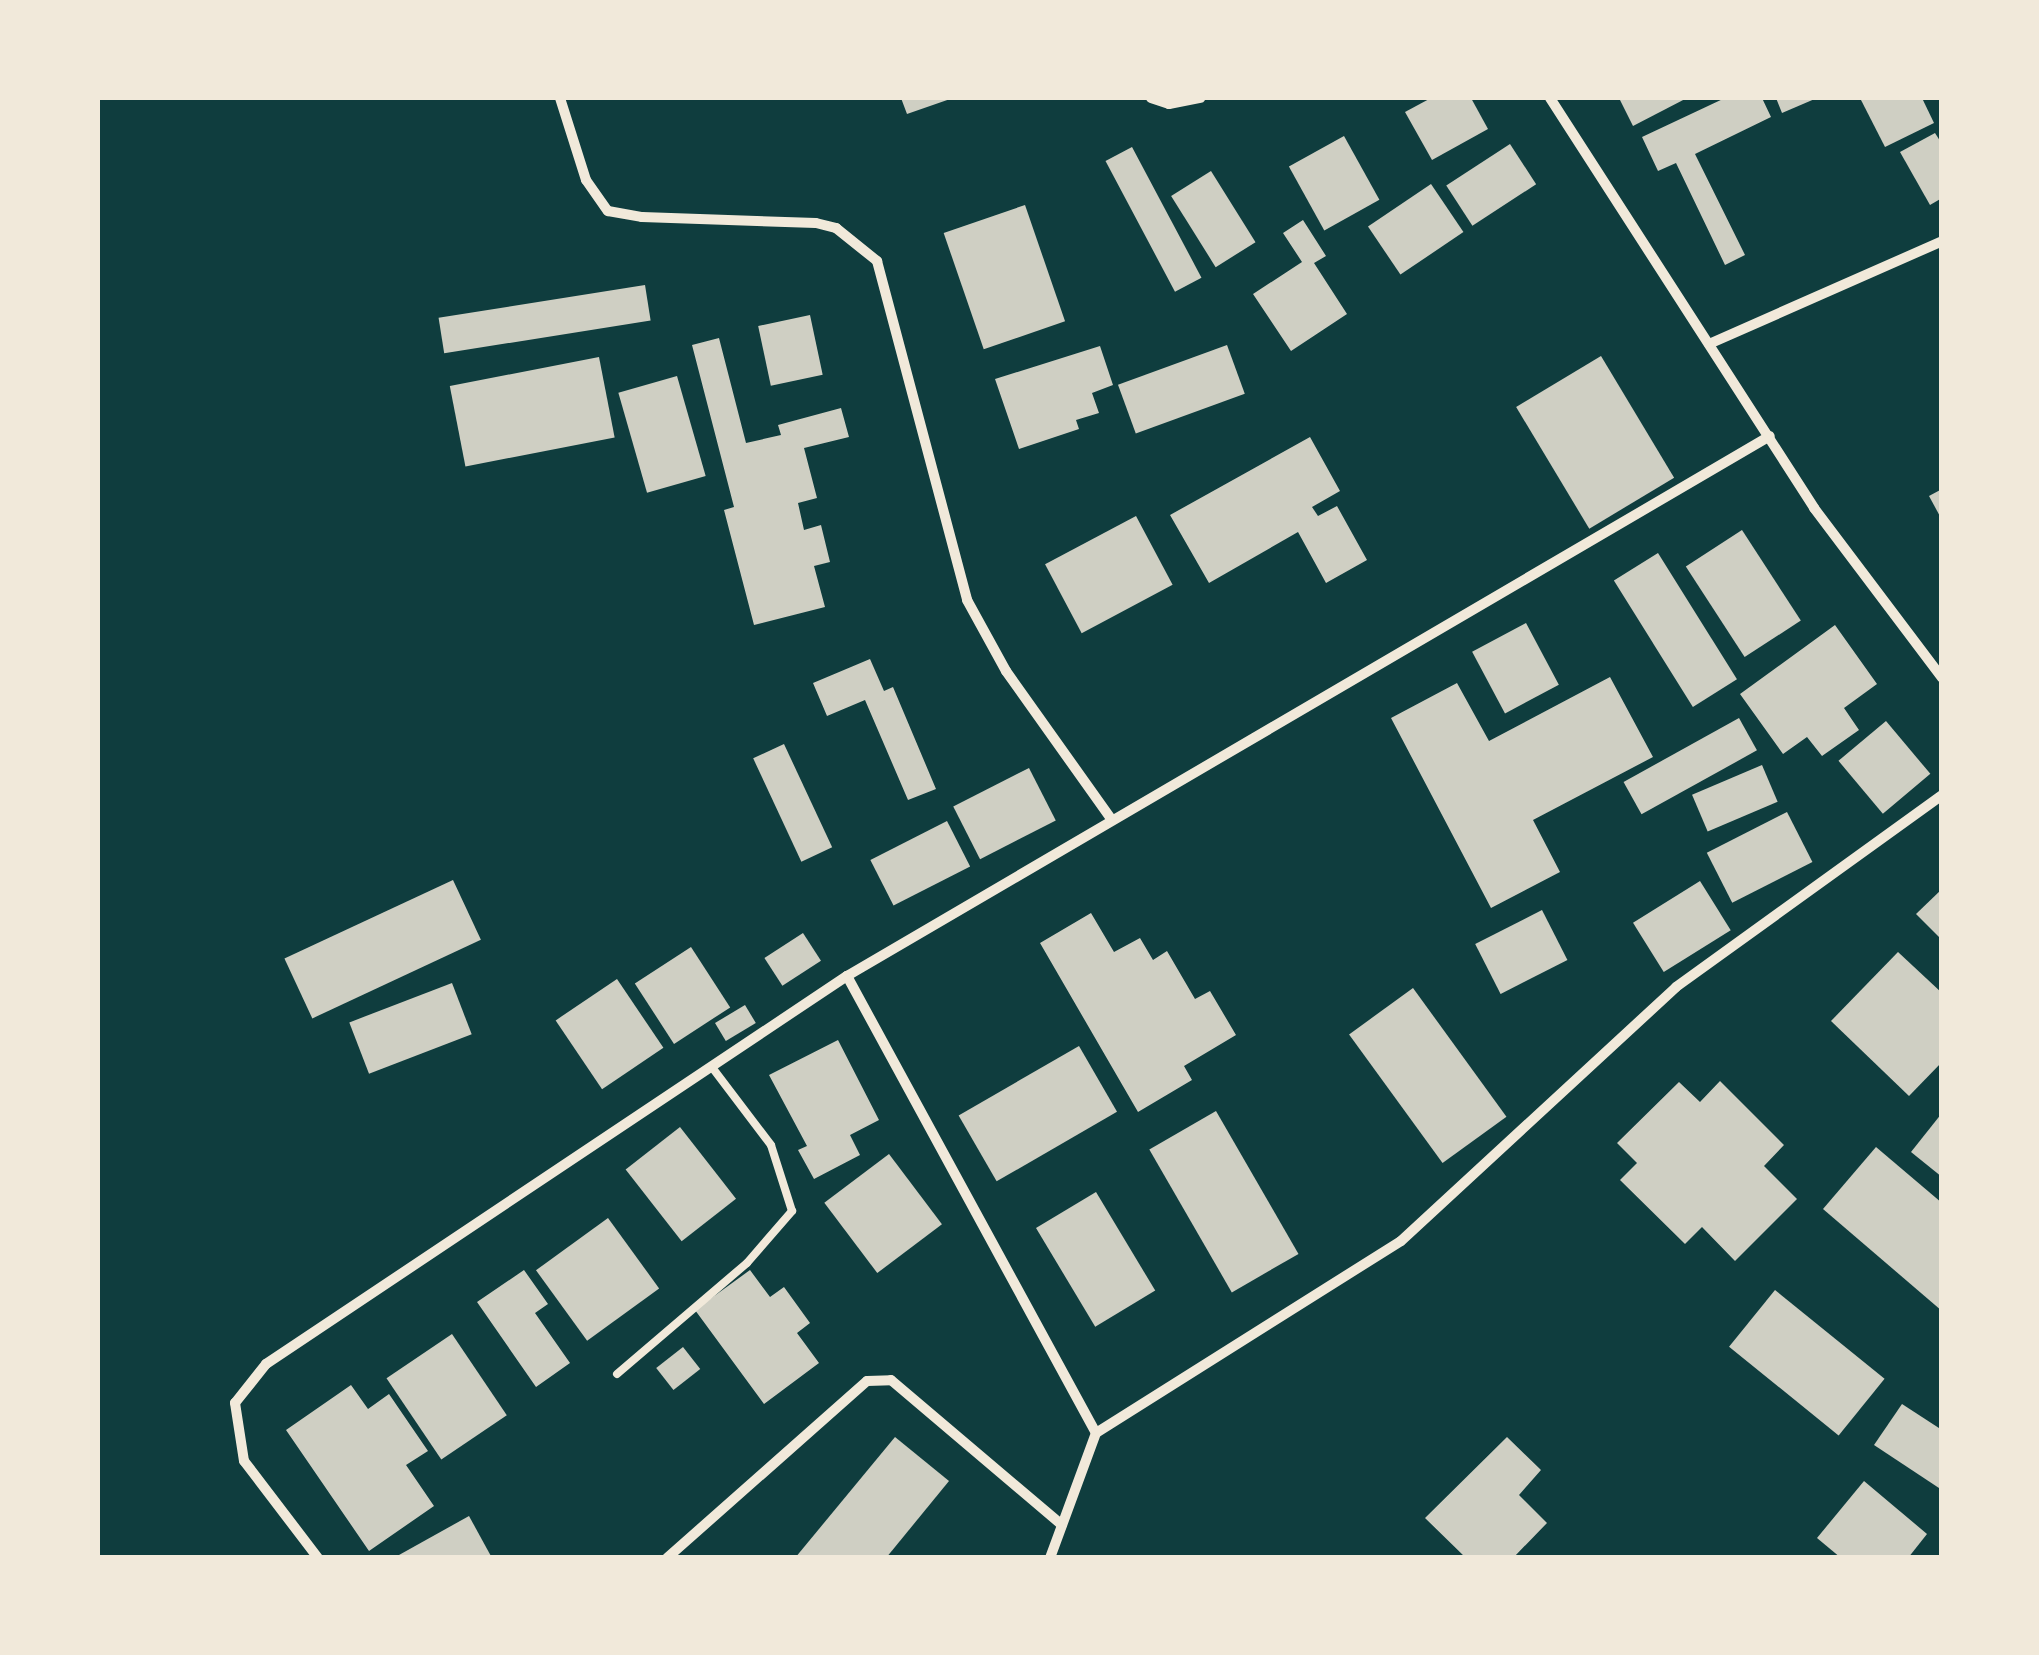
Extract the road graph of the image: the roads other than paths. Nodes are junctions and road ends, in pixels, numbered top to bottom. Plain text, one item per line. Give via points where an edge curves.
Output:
1 (560, 98) edge
2 (1151, 98) edge
3 (1200, 98) edge
4 (1550, 98) edge
5 (1942, 241) edge
6 (1710, 344) junction
7 (1770, 436) junction
8 (1942, 678) edge
9 (1942, 796) edge
10 (1112, 820) junction
11 (847, 976) junction
12 (711, 1066) junction
13 (617, 1374) dead end
14 (1096, 1433) junction
15 (1062, 1525) junction
16 (318, 1558) edge
17 (667, 1558) edge
18 (1050, 1558) edge

1 - 10 street via 586,180 608,211 816,223 836,228 877,261 967,600 1006,671
2 - 3 street via 1169,104
4 - 6 street
5 - 6 street
6 - 7 street
7 - 8 street via 1814,508
7 - 10 street
9 - 14 street via 1676,987 1402,1241
10 - 11 street
11 - 12 street
11 - 14 street
12 - 13 lane via 772,1145 792,1212 746,1262
12 - 16 street via 266,1364 235,1402 244,1461
14 - 15 street
15 - 17 street via 891,1380 867,1380
15 - 18 street

